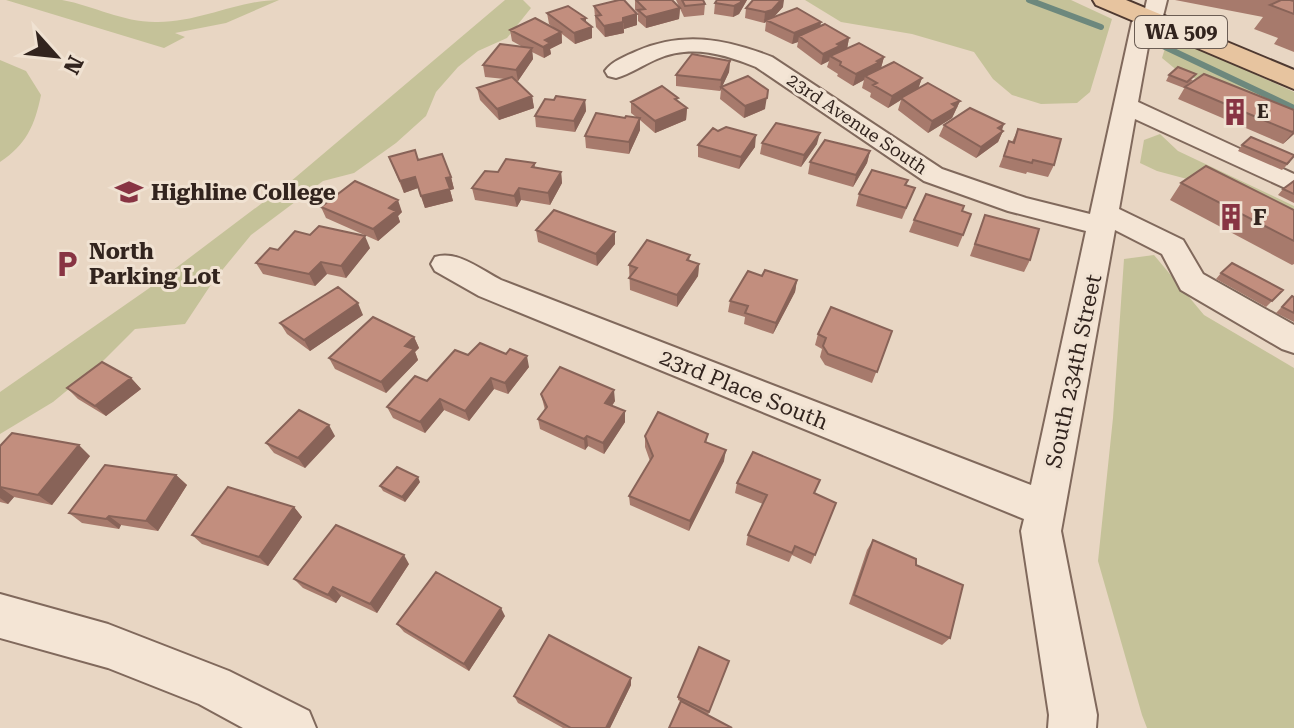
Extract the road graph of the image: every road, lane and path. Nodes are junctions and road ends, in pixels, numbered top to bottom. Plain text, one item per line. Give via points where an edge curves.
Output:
1 (1105, 0) edge
2 (1153, 9) edge
3 (616, 71) dead end
4 (1294, 80) edge
5 (1124, 105) junction
6 (1294, 184) edge
7 (1103, 220) junction
8 (446, 264) dead end
9 (1294, 340) edge
10 (1045, 509) junction
11 (0, 616) edge
12 (292, 728) edge
13 (1072, 728) edge

1 - 2 main road, WA 509
2 - 4 main road, WA 509
2 - 5 street, South 234th Street via 1142,22
3 - 7 street, 23rd Avenue South via 669,46 735,50 764,62 933,175 1018,205
5 - 6 street
5 - 7 street, South 234th Street
7 - 9 street, 23rd Avenue South via 1173,247 1192,282
7 - 10 street, South 234th Street
8 - 10 street, 23rd Place South via 490,288
10 - 13 street, South 234th Street via 1041,531
11 - 12 street via 121,651 213,687

